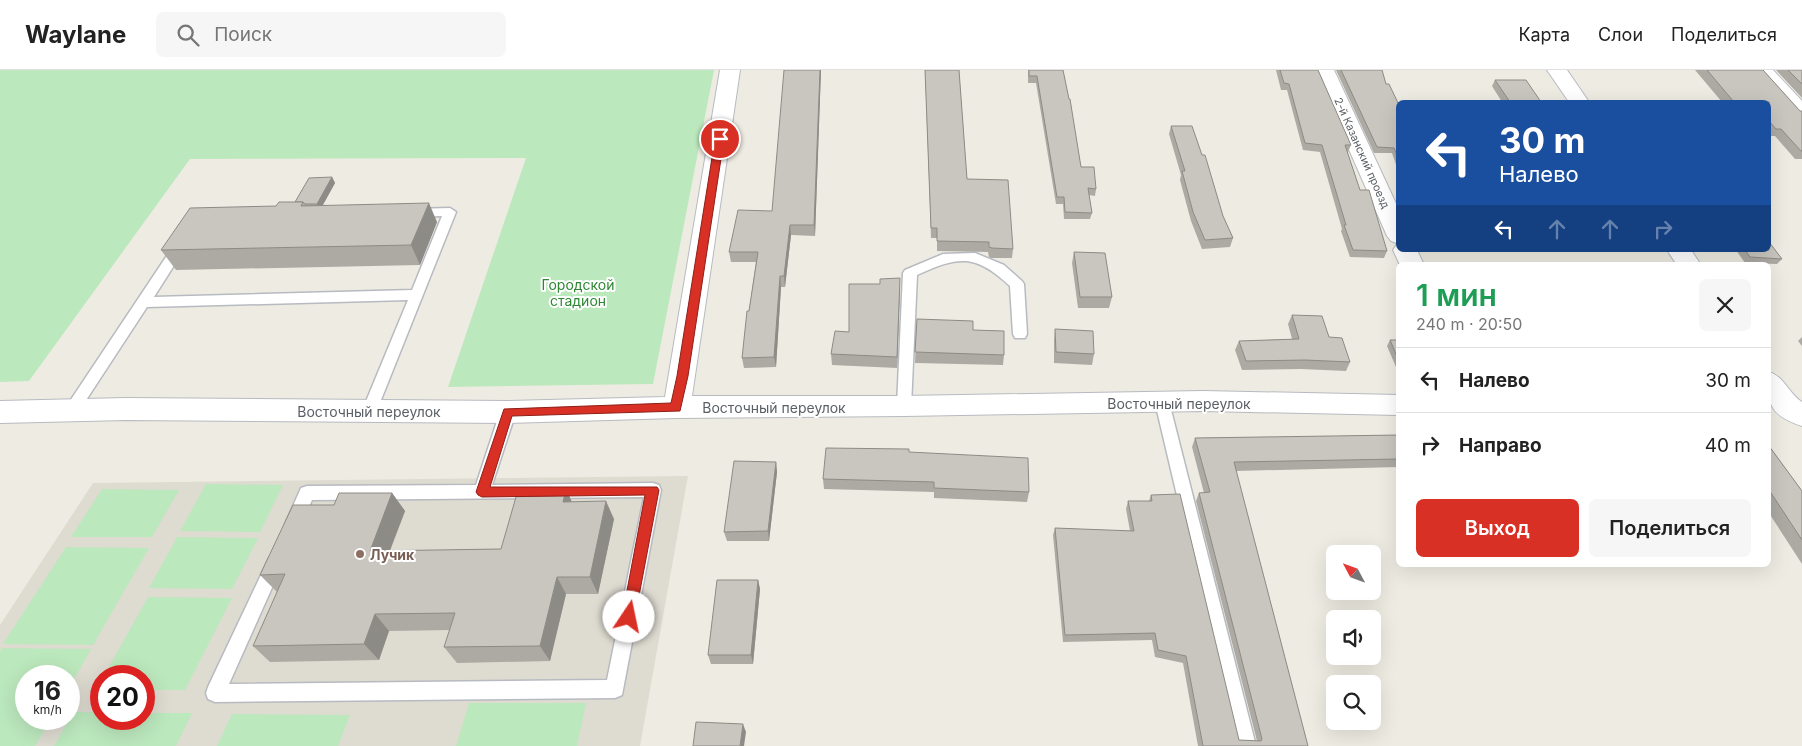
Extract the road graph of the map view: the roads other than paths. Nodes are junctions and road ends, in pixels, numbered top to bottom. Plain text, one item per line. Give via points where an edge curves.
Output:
1 (730, 70) edge
2 (1324, 70) edge
3 (1557, 70) edge
4 (1762, 70) edge
5 (1578, 100) edge
6 (1802, 113) edge
7 (402, 213) edge
8 (1396, 229) edge
9 (189, 233) edge
10 (416, 295) junction
11 (143, 302) junction
12 (1020, 334) dead end
13 (1771, 384) edge
14 (1162, 402) junction
15 (1396, 405) edge
16 (904, 406) junction
17 (1789, 407) edge
18 (676, 408) junction
19 (72, 410) junction
20 (370, 411) junction
21 (0, 412) edge
22 (508, 412) junction
23 (482, 492) junction
24 (1246, 746) edge

1 - 18 street
2 - 8 street, 2-й Казанский проезд
3 - 5 street
4 - 6 street
7 - 10 lane via 450,212
9 - 11 lane
10 - 11 lane
10 - 20 lane
11 - 19 lane
12 - 16 lane via 1017,284 999,268 975,257 944,258 910,273
13 - 17 street
14 - 15 street, Восточный переулок
14 - 16 street, Восточный переулок
14 - 24 lane
16 - 18 street, Восточный переулок
18 - 22 street, Восточный переулок
19 - 20 street, Восточный переулок
19 - 21 street, Восточный переулок
20 - 22 street, Восточный переулок
22 - 23 lane
23 - 23 lane via 652,490 615,689 215,692 307,493

